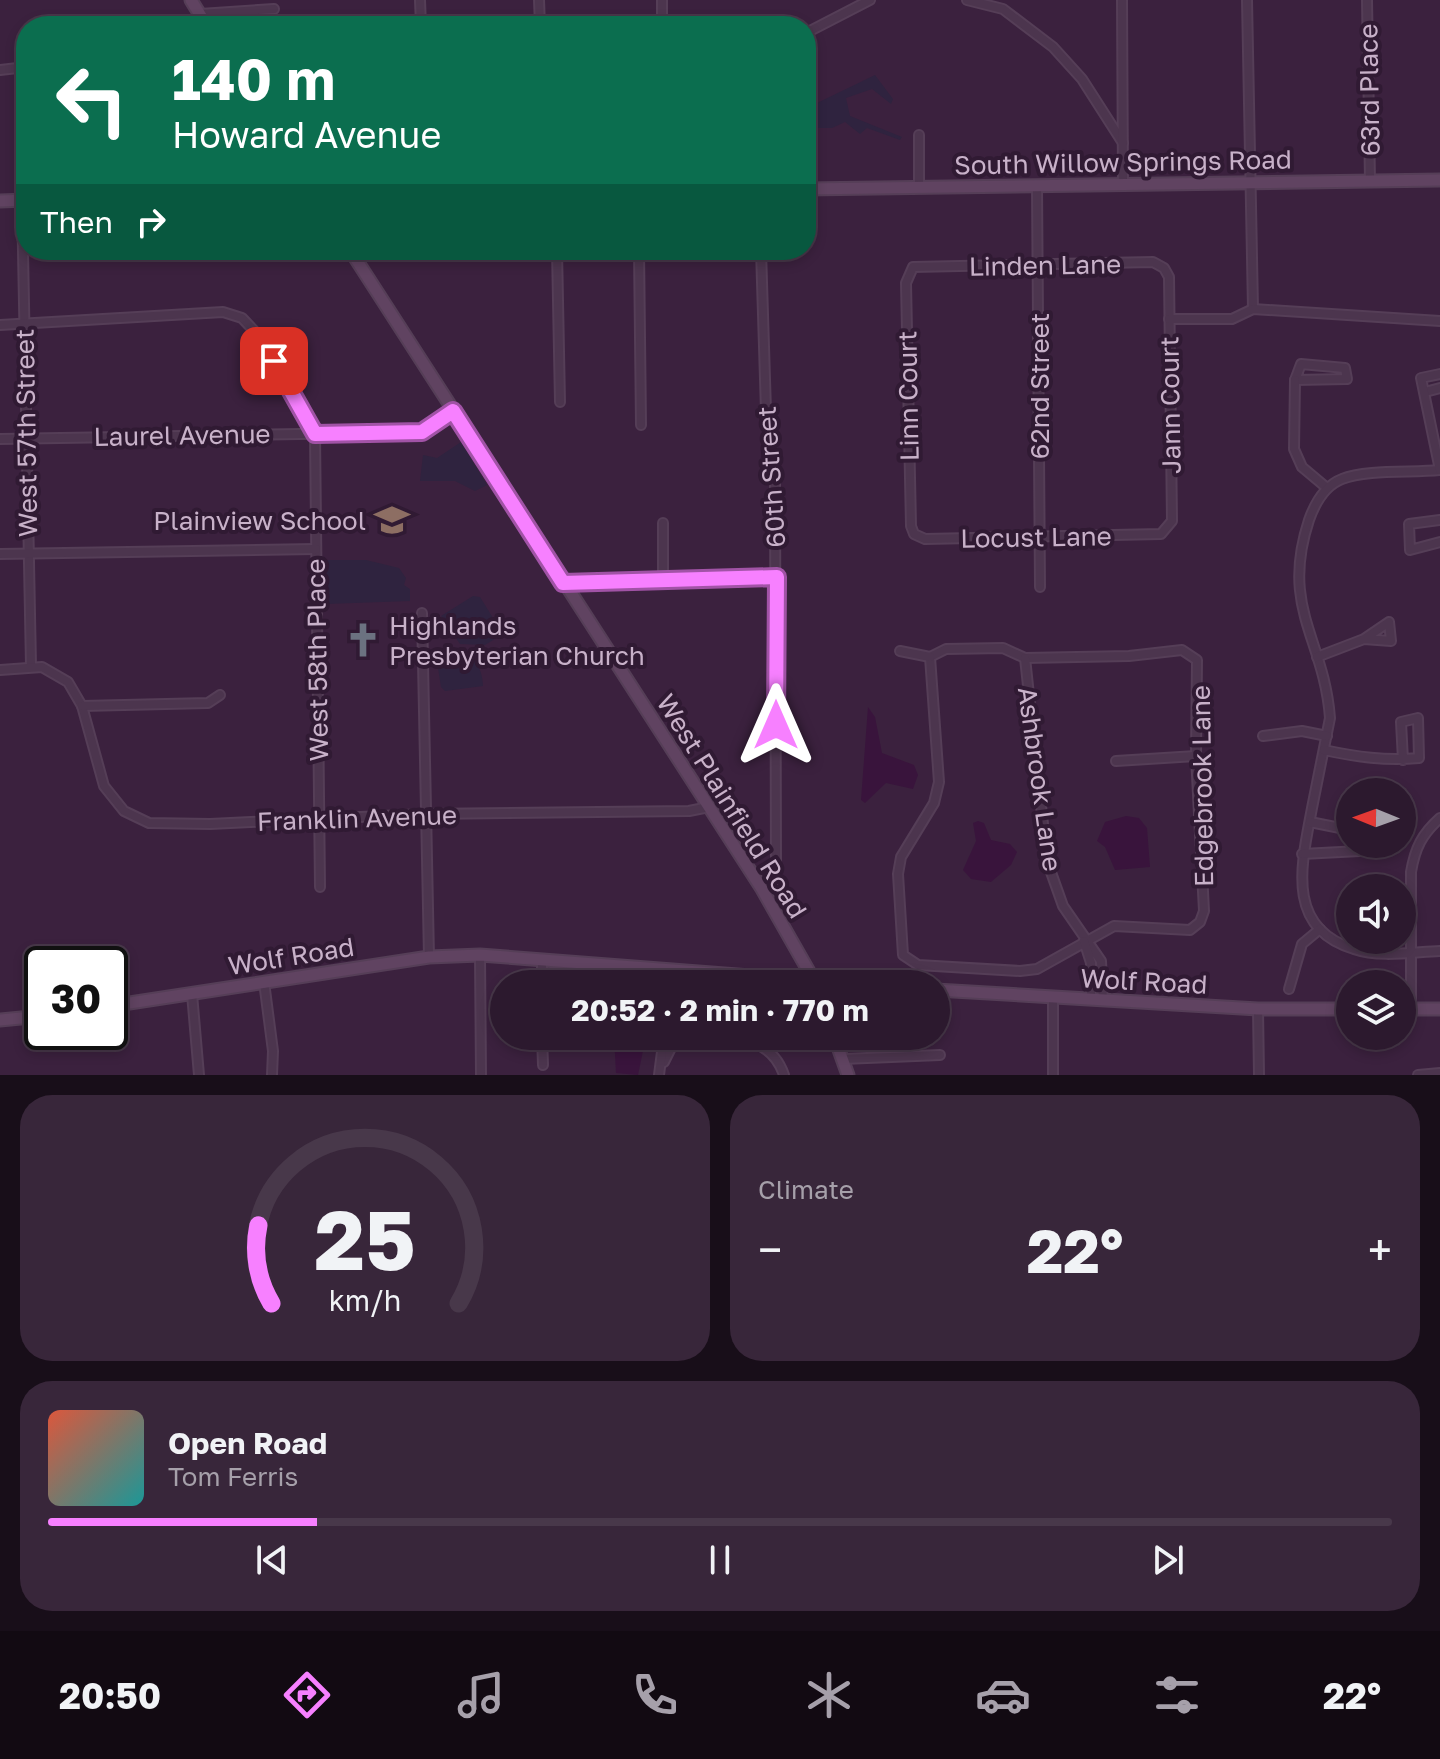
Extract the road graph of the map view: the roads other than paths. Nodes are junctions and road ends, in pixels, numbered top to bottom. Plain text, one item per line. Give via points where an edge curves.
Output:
1 (191, 0) edge
2 (835, 0) edge
3 (870, 0) edge
4 (967, 0) edge
5 (1122, 0) edge
6 (1247, 0) edge
7 (1367, 0) edge
8 (1003, 4) edge
9 (274, 9) dead end
10 (843, 11) junction
11 (200, 14) joint
12 (816, 27) edge
13 (919, 135) dead end
14 (1123, 143) junction
15 (1440, 180) edge
16 (1370, 181) junction
17 (1249, 182) junction
18 (1123, 184) junction
19 (1037, 186) junction
20 (919, 187) junction
21 (816, 189) edge
22 (24, 260) edge
23 (356, 260) edge
24 (557, 260) edge
25 (639, 260) edge
26 (761, 260) edge
27 (1038, 264) junction
28 (913, 267) joint
29 (1169, 277) joint
30 (1253, 309) junction
31 (1169, 319) junction
32 (1440, 321) edge
33 (25, 322) junction
34 (0, 325) edge
35 (1440, 374) edge
36 (1295, 380) junction
37 (1440, 388) edge
38 (1425, 392) junction
39 (560, 402) dead end
40 (453, 411) junction
41 (641, 425) dead end
42 (315, 434) junction
43 (27, 437) junction
44 (0, 439) edge
45 (1440, 470) edge
46 (1327, 488) junction
47 (1440, 520) edge
48 (663, 523) dead end
49 (911, 526) joint
50 (1166, 531) joint
51 (1040, 537) junction
52 (1440, 542) edge
53 (316, 549) junction
54 (28, 553) junction
55 (0, 554) edge
56 (777, 577) junction
57 (663, 580) junction
58 (563, 583) junction
59 (1040, 587) dead end
60 (422, 613) dead end
61 (1364, 639) dead end
62 (900, 651) dead end
63 (930, 657) junction
64 (1317, 657) junction
65 (1025, 658) junction
66 (31, 666) junction
67 (0, 670) edge
68 (220, 695) dead end
69 (82, 706) junction
70 (1263, 736) dead end
71 (1327, 736) junction
72 (1324, 750) junction
73 (1196, 756) junction
74 (1403, 760) junction
75 (1116, 761) dead end
76 (709, 807) junction
77 (424, 814) junction
78 (1440, 818) edge
79 (319, 821) junction
80 (1310, 822) junction
81 (1336, 827) edge
82 (1336, 852) edge
83 (1302, 854) junction
84 (1411, 874) edge
85 (320, 887) dead end
86 (762, 889) junction
87 (1320, 929) junction
88 (1084, 941) junction
89 (1336, 943) edge
90 (1440, 951) edge
91 (1416, 952) edge
92 (480, 955) junction
93 (429, 957) junction
94 (542, 960) junction
95 (669, 969) joint
96 (542, 970) edge
97 (683, 970) edge
98 (808, 970) edge
99 (264, 982) junction
100 (1289, 989) dead end
101 (950, 991) edge
102 (192, 994) junction
103 (1053, 998) junction
104 (1097, 1000) junction
105 (128, 1003) edge
106 (1258, 1009) junction
107 (1336, 1009) edge
108 (1416, 1009) edge
109 (1440, 1009) edge
110 (24, 1018) edge
111 (0, 1020) edge
112 (542, 1050) edge
113 (666, 1050) edge
114 (768, 1050) edge
115 (839, 1050) edge
116 (940, 1055) dead end
117 (843, 1059) junction
118 (543, 1065) dead end
119 (660, 1073) edge
120 (1440, 1073) edge
121 (199, 1075) edge
122 (272, 1075) edge
123 (481, 1075) edge
124 (784, 1075) edge
125 (848, 1075) edge
126 (1053, 1075) edge
127 (1259, 1075) edge
128 (1418, 1075) edge

1 - 11 main road
2 - 10 street
3 - 10 street
4 - 8 street
5 - 14 street
6 - 17 street
7 - 16 street, 63rd Place
8 - 14 street via 1082,79
9 - 11 street
10 - 12 street
13 - 20 street
14 - 18 street
15 - 16 main road, South Willow Springs Road
16 - 17 main road, South Willow Springs Road
17 - 18 main road, South Willow Springs Road
17 - 30 street
18 - 19 main road, South Willow Springs Road
19 - 20 main road, South Willow Springs Road
19 - 27 street, 62nd Street
20 - 21 main road, South Willow Springs Road
22 - 33 street, West 57th Street
23 - 40 main road, West Plainfield Road
24 - 39 street
25 - 41 street
26 - 56 street, 60th Street
27 - 28 street, Linden Lane
27 - 29 street, Linden Lane via 1153,262
27 - 51 street, 62nd Street
28 - 49 street, Linn Court via 906,283
29 - 31 street, Jann Court
30 - 31 street via 1232,319
30 - 32 street
31 - 50 street, Jann Court via 1172,521
33 - 34 street
33 - 42 street via 223,312 242,318 260,337
33 - 43 street, West 57th Street
35 - 38 street via 1421,378
36 - 36 street via 1344,382 1348,371 1301,364
36 - 46 street via 1294,449 1302,467
37 - 38 street
38 - 45 street
40 - 42 street, Laurel Avenue via 422,432
40 - 58 main road, West Plainfield Road
42 - 43 street, Laurel Avenue
42 - 53 street, West 58th Place
43 - 44 street, Laurel Avenue
43 - 54 street, West 57th Street
45 - 46 street via 1356,476
46 - 64 street via 1314,505 1298,564 1300,603
47 - 52 street via 1409,524 1410,550
48 - 57 street
49 - 51 street, Locust Lane via 925,539
50 - 51 street, Locust Lane
51 - 59 street, 62nd Street
53 - 54 street
53 - 79 street, West 58th Place
54 - 55 street
54 - 66 street, West 57th Street
56 - 57 street
56 - 86 street, 60th Street via 776,873
57 - 58 street
58 - 76 main road, West Plainfield Road
60 - 77 street
61 - 64 street
62 - 63 street
63 - 65 street via 946,649 1003,648
63 - 88 street via 939,782 898,874 903,955 918,965 1020,971 1037,969
64 - 71 street via 1329,699
65 - 73 street, Edgebrook Lane via 1190,653 1200,670
65 - 88 street, Ashbrook Lane via 1047,861 1057,895
66 - 67 street
66 - 69 street via 68,682
68 - 69 street via 208,703
69 - 79 street, Franklin Avenue via 104,786 133,817 170,825
70 - 71 street via 1302,731
71 - 72 street
72 - 74 street via 1371,760
72 - 80 street
73 - 75 street
73 - 88 street, Edgebrook Lane via 1204,911 1200,922 1181,931 1120,925
74 - 74 street via 1419,758 1418,718 1401,722
76 - 77 street, Franklin Avenue
76 - 86 main road, West Plainfield Road
77 - 79 street, Franklin Avenue
77 - 93 street
78 - 84 street via 1414,851
79 - 85 street, West 58th Place
80 - 81 street
80 - 83 street
82 - 83 street
83 - 87 street via 1302,890
86 - 98 main road, West Plainfield Road
87 - 89 street
87 - 100 street via 1302,944
88 - 104 street, Ashbrook Lane
90 - 91 street
92 - 93 main road, Wolf Road
92 - 94 main road, Wolf Road
92 - 123 street
93 - 99 main road, Wolf Road
94 - 95 main road, Wolf Road
94 - 96 street
95 - 97 main road, Wolf Road
99 - 102 main road, Wolf Road
99 - 122 street
101 - 103 main road, Wolf Road
102 - 105 main road, Wolf Road
102 - 121 street
103 - 104 main road, Wolf Road
103 - 126 street
104 - 106 main road, Wolf Road
106 - 107 main road, Wolf Road
106 - 127 street
108 - 109 main road
110 - 111 main road
112 - 118 street
113 - 119 street
114 - 124 street
115 - 117 main road
116 - 117 street
117 - 125 main road
120 - 128 street

